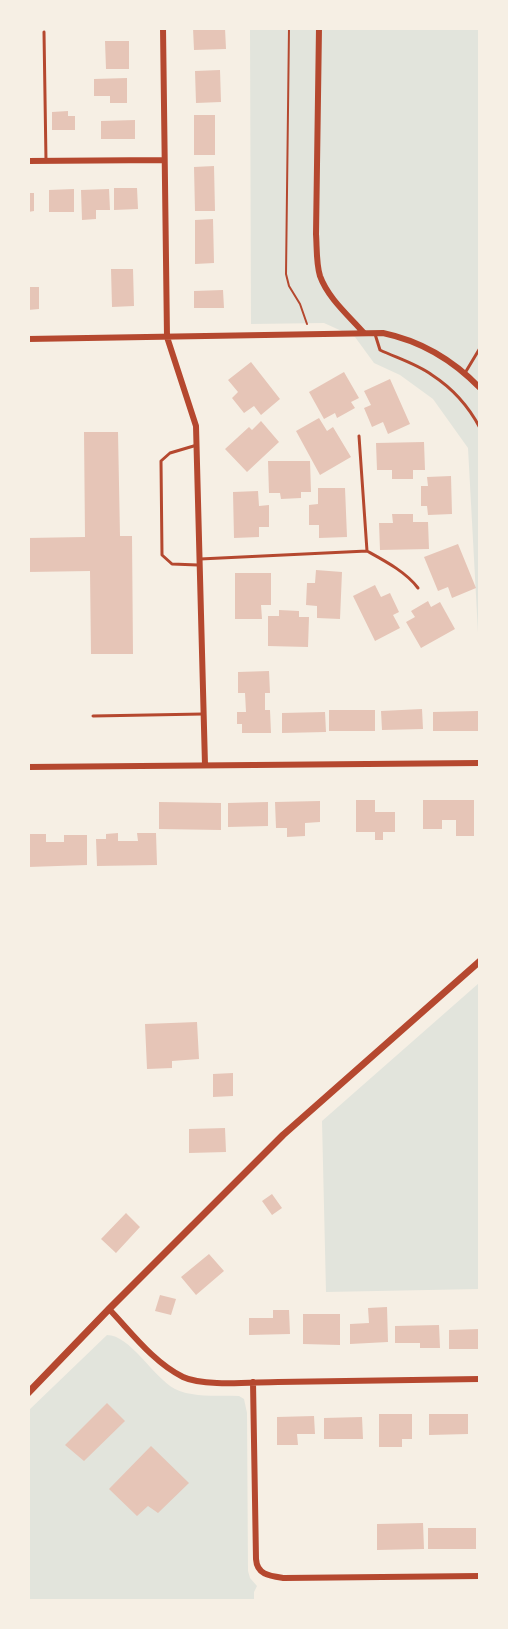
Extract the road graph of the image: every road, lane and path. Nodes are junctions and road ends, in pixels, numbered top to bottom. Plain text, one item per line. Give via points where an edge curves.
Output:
1 (163, 28) edge
2 (289, 28) edge
3 (319, 28) edge
4 (44, 32) dead end
5 (164, 160) junction
6 (28, 161) edge
7 (46, 161) junction
8 (363, 332) junction
9 (374, 333) junction
10 (310, 335) junction
11 (166, 337) junction
12 (28, 339) edge
13 (480, 348) edge
14 (465, 373) junction
15 (480, 388) edge
16 (480, 428) edge
17 (359, 436) dead end
18 (197, 445) junction
19 (367, 551) junction
20 (200, 562) junction
21 (418, 588) dead end
22 (204, 714) junction
23 (93, 716) dead end
24 (480, 763) edge
25 (205, 765) junction
26 (28, 767) edge
27 (480, 961) edge
28 (109, 1308) junction
29 (480, 1379) edge
30 (253, 1382) junction
31 (28, 1393) edge
32 (480, 1576) edge

1 - 5 street
2 - 10 path via 286,274
3 - 8 street via 319,268 332,298
4 - 7 lane
5 - 7 street
5 - 11 street
6 - 7 street
8 - 9 street
8 - 10 street
9 - 14 street via 397,336 428,348
9 - 16 lane via 380,350 432,374 470,411
10 - 11 street
11 - 12 street
11 - 18 street via 194,415
13 - 14 lane
14 - 15 street
17 - 19 lane
18 - 20 street
18 - 20 lane via 170,453 161,461 162,555 172,564
19 - 20 lane
19 - 21 lane
20 - 22 street
22 - 23 lane
22 - 25 street
24 - 25 street
25 - 26 street
27 - 28 street via 283,1135
28 - 30 street via 160,1362 183,1377 204,1382
28 - 31 street
29 - 30 street
30 - 32 street via 256,1567 262,1573 284,1578

